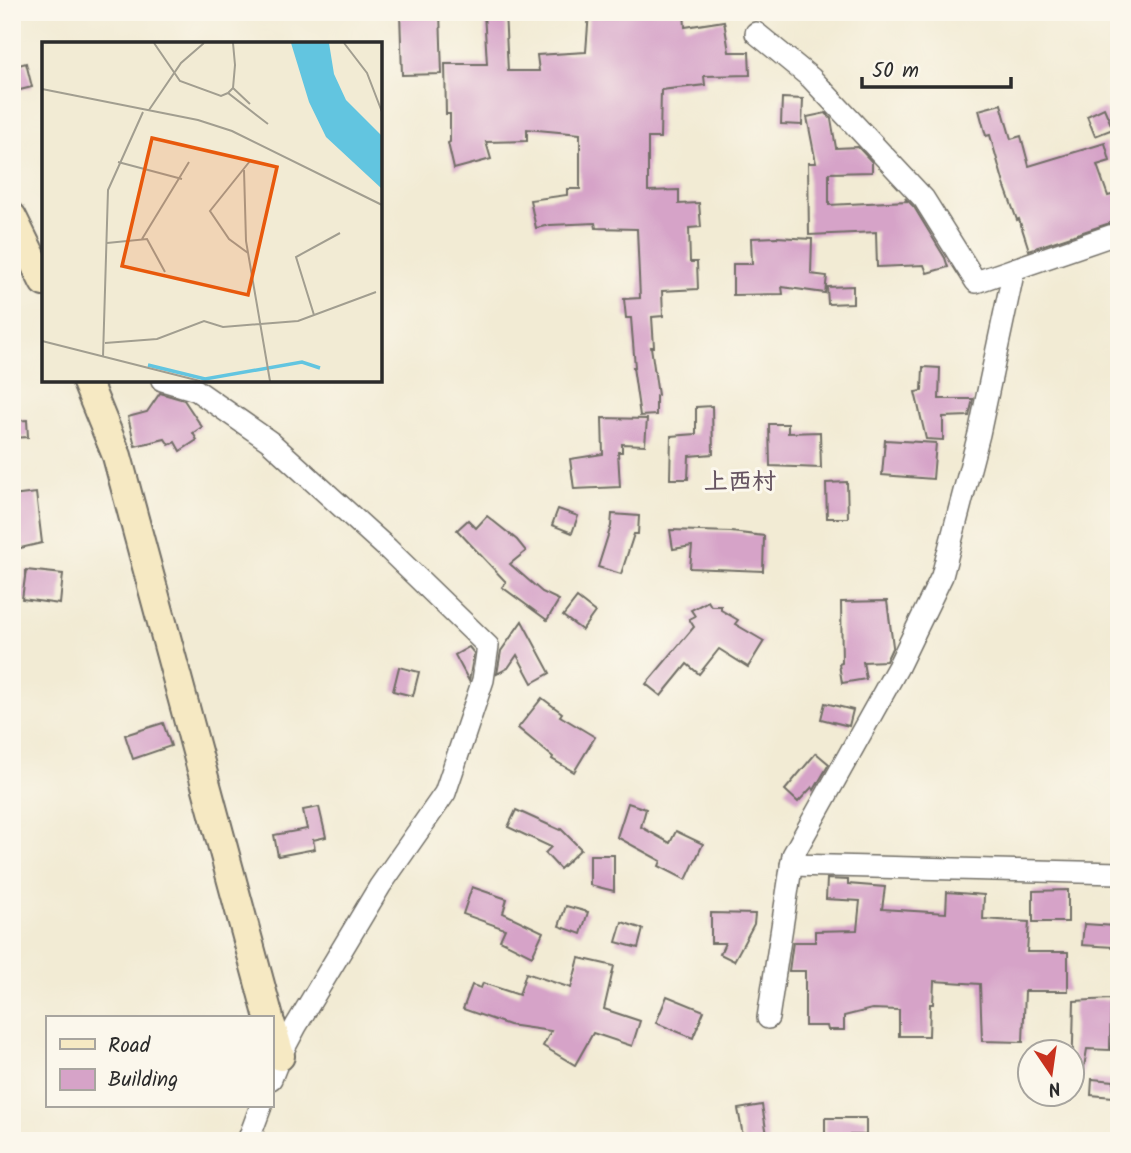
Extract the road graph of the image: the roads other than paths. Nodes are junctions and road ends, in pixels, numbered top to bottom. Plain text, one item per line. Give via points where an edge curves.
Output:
1 (756, 33) dead end
2 (12, 217) edge
3 (1119, 233) edge
4 (1014, 269) junction
5 (42, 278) edge
6 (87, 382) edge
7 (169, 382) edge
8 (791, 865) junction
9 (1119, 873) edge
10 (268, 1016) edge
11 (768, 1018) dead end
12 (273, 1046) edge
13 (275, 1068) edge
14 (260, 1108) edge
15 (248, 1141) edge

1 - 4 street via 811,78 924,200 976,282
2 - 5 street
3 - 4 street
4 - 8 street via 979,434 942,576
6 - 10 street via 117,456
7 - 13 street via 196,390 269,441 488,646 484,680 445,793 380,886
8 - 9 street
8 - 11 street
12 - 13 street
14 - 15 street

